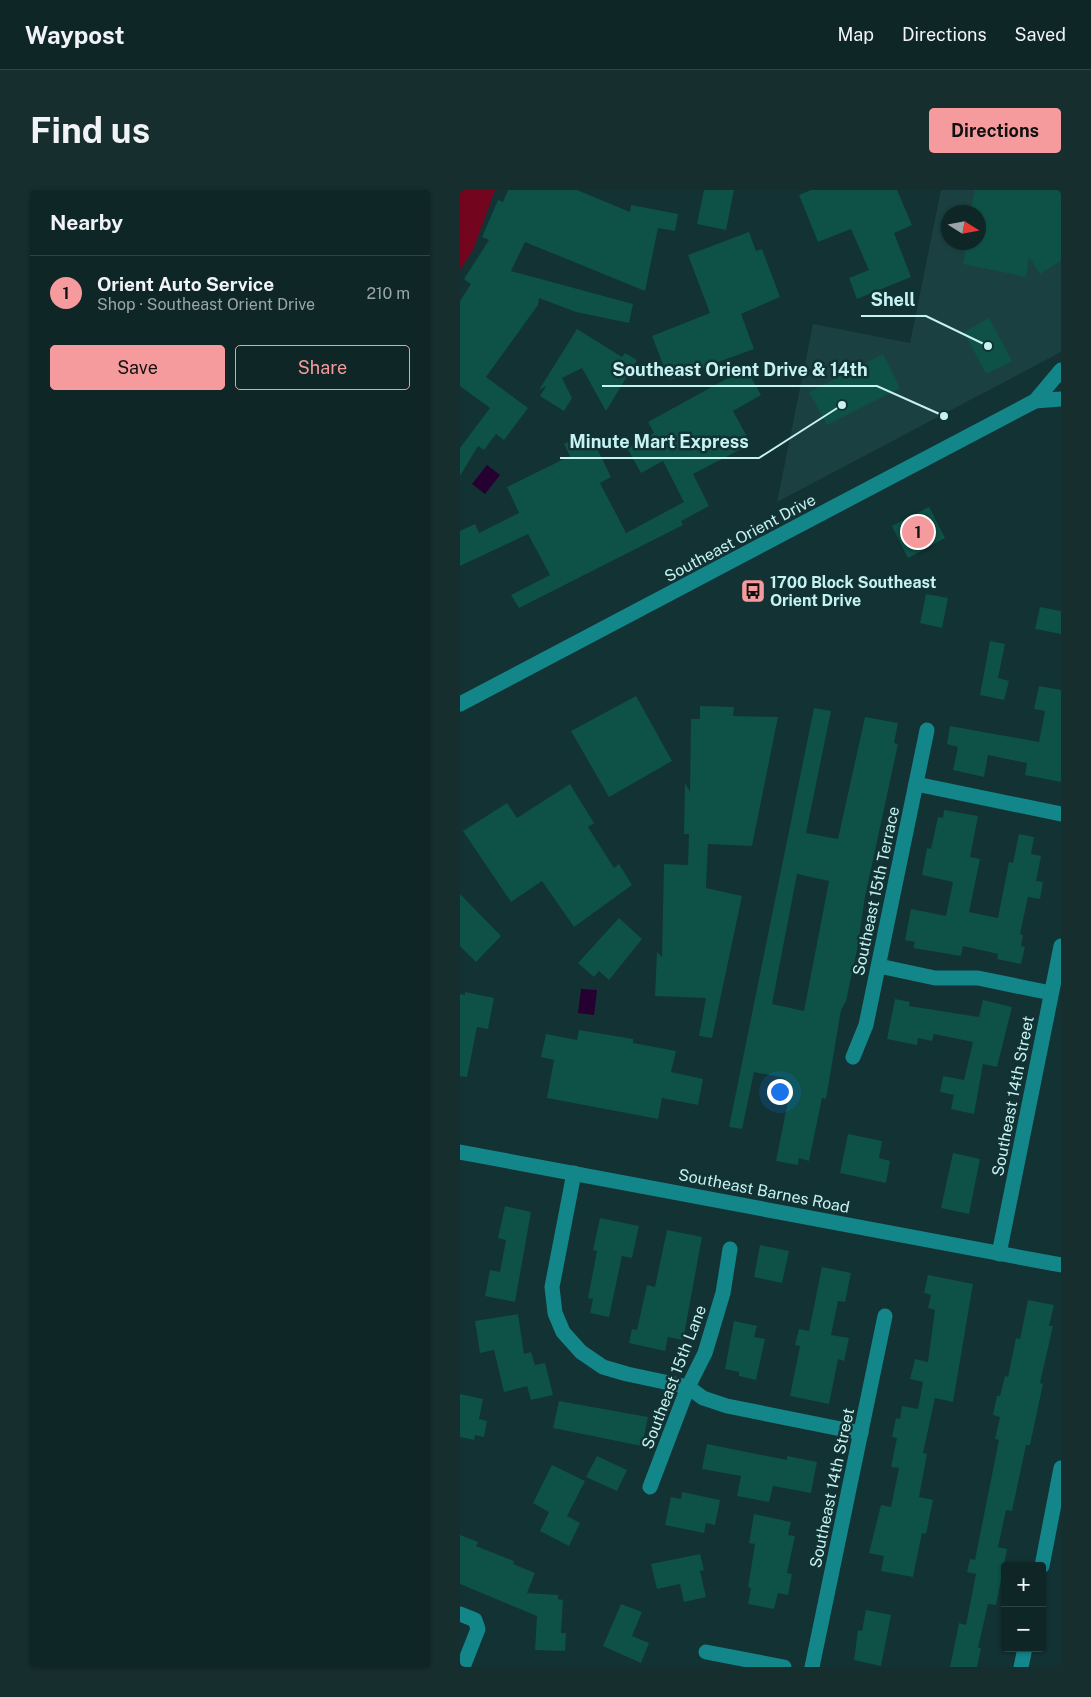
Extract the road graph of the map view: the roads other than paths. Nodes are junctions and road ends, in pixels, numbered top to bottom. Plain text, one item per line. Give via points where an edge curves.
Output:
1 (1061, 370) edge
2 (1061, 399) edge
3 (1036, 400) junction
4 (460, 704) edge
5 (927, 730) dead end
6 (916, 784) junction
7 (1061, 814) edge
8 (1061, 946) edge
9 (879, 966) junction
10 (1051, 993) junction
11 (853, 1057) dead end
12 (460, 1152) edge
13 (574, 1173) junction
14 (730, 1249) dead end
15 (999, 1254) junction
16 (1061, 1265) edge
17 (885, 1316) dead end
18 (688, 1387) junction
19 (861, 1433) junction
20 (1061, 1468) edge
21 (650, 1488) dead end
22 (1043, 1562) edge
23 (460, 1614) edge
24 (706, 1652) dead end
25 (1024, 1652) edge
26 (464, 1667) edge
27 (784, 1667) edge
28 (812, 1667) edge
29 (1021, 1667) edge

1 - 3 street, Southeast Orient Drive
2 - 3 street, Southeast Orient Drive
3 - 4 street, Southeast Orient Drive
5 - 6 street, Southeast 15th Terrace
6 - 7 street
6 - 9 street, Southeast 15th Terrace
8 - 10 street, Southeast 14th Street
9 - 10 street via 935,978 978,978
9 - 11 street, Southeast 15th Terrace via 866,1025
10 - 15 street, Southeast 14th Street
12 - 13 street, Southeast Barnes Road
13 - 15 street, Southeast Barnes Road
13 - 18 street via 552,1287 554,1312 563,1332 582,1352 603,1367
14 - 18 street, Southeast 15th Lane via 717,1319
15 - 16 street, Southeast Barnes Road
17 - 19 street, Southeast 14th Street
18 - 19 street via 703,1398 726,1406
18 - 21 street, Southeast 15th Lane
19 - 28 street, Southeast 14th Street
20 - 22 street
23 - 26 street via 475,1620 478,1629
24 - 27 street
25 - 29 street

